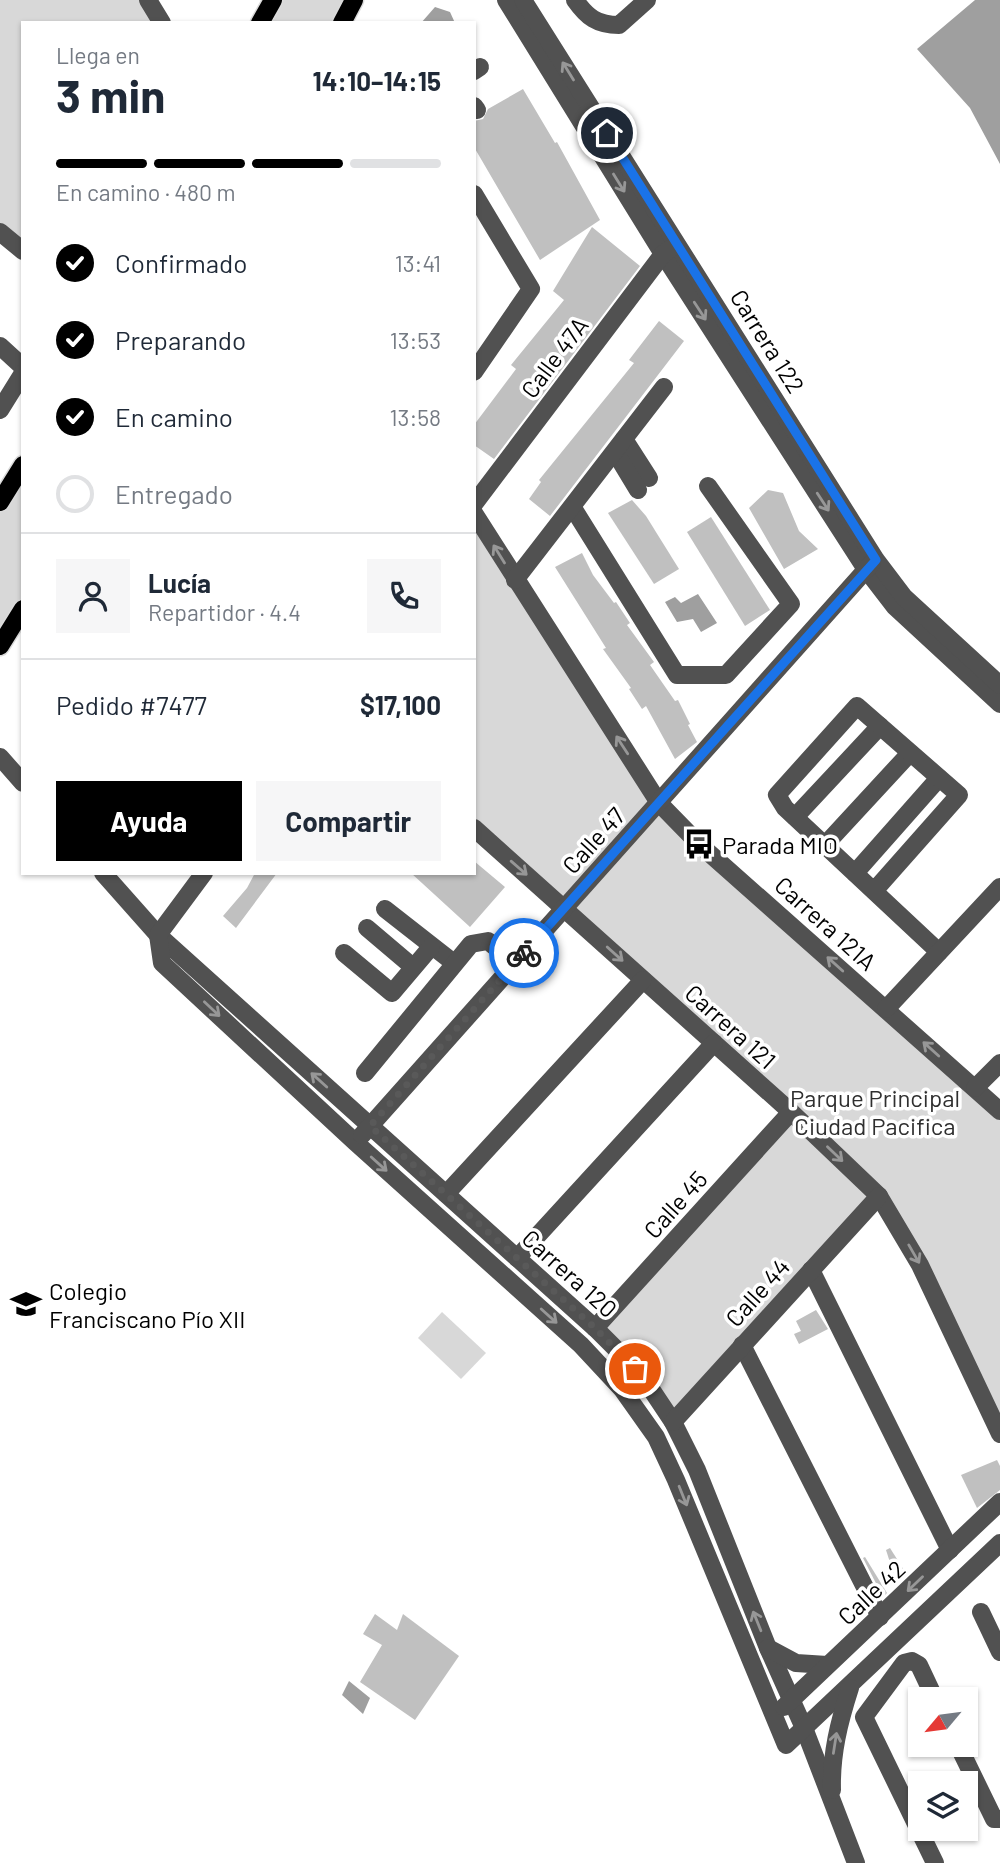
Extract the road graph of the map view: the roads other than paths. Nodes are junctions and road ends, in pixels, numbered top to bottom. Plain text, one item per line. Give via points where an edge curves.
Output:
1 (148, 0) edge
2 (273, 0) edge
3 (506, 0) edge
4 (523, 0) edge
5 (575, 0) edge
6 (646, 0) edge
7 (354, 2) edge
8 (161, 21) edge
9 (261, 21) edge
10 (343, 21) edge
11 (476, 197) edge
12 (0, 232) edge
13 (21, 249) edge
14 (670, 249) junction
15 (0, 346) edge
16 (480, 364) edge
17 (21, 365) edge
18 (21, 376) edge
19 (664, 387) dead end
20 (0, 410) edge
21 (620, 446) junction
22 (21, 468) edge
23 (643, 484) dead end
24 (708, 486) dead end
25 (476, 501) edge
26 (0, 502) edge
27 (573, 508) junction
28 (476, 516) edge
29 (871, 564) junction
30 (515, 580) junction
31 (21, 611) edge
32 (0, 646) edge
33 (1000, 685) edge
34 (1000, 704) edge
35 (880, 726) junction
36 (910, 753) junction
37 (0, 757) edge
38 (939, 778) junction
39 (21, 781) edge
40 (659, 803) junction
41 (795, 817) junction
42 (476, 830) edge
43 (825, 845) junction
44 (855, 873) junction
45 (105, 875) edge
46 (202, 875) edge
47 (1000, 887) edge
48 (874, 891) junction
49 (564, 908) junction
50 (386, 909) dead end
51 (367, 929) dead end
52 (158, 934) junction
53 (430, 947) junction
54 (939, 952) junction
55 (344, 953) dead end
56 (454, 964) junction
57 (515, 964) junction
58 (413, 967) junction
59 (643, 980) junction
60 (886, 1009) junction
61 (714, 1042) junction
62 (1000, 1063) edge
63 (365, 1073) dead end
64 (975, 1088) junction
65 (1000, 1111) edge
66 (791, 1112) junction
67 (370, 1126) junction
68 (355, 1142) junction
69 (446, 1194) junction
70 (879, 1196) junction
71 (517, 1258) junction
72 (811, 1270) junction
73 (595, 1328) junction
74 (742, 1345) junction
75 (673, 1422) junction
76 (1000, 1434) edge
77 (1000, 1502) edge
78 (1000, 1543) edge
79 (950, 1550) junction
80 (981, 1612) dead end
81 (880, 1617) junction
82 (768, 1648) junction
83 (1000, 1652) edge
84 (827, 1665) junction
85 (851, 1685) junction
86 (929, 1687) edge
87 (792, 1699) junction
88 (774, 1716) junction
89 (804, 1728) junction
90 (964, 1757) edge
91 (832, 1804) junction
92 (1000, 1819) edge
93 (856, 1863) edge
94 (935, 1863) edge

1 - 8 street
2 - 9 main road
3 -> 14 street, Carrera 122
14 -> 4 street, Carrera 122
5 - 6 street via 586,16 604,25 619,25
7 - 10 main road
11 - 16 street via 531,289
12 - 13 street
14 - 25 street, Calle 47A
14 - 29 street, Carrera 122
15 - 17 street
18 - 20 street
19 - 21 street
21 - 23 street
21 - 27 street
22 - 26 main road
24 - 27 street via 791,604 726,675 677,675
27 - 30 street
30 -> 28 street, Carrera 121A
29 - 33 street, Carrera 122
29 - 34 street, Carrera 122 via 895,607
29 - 40 street, Calle 47
40 -> 30 street, Carrera 121A
31 - 32 main road
35 - 36 street
35 - 41 street
35 - 41 street via 857,706 777,795
36 - 38 street
36 - 43 street
37 - 39 street
38 - 44 street
38 - 48 street via 959,795
40 - 49 street, Calle 47
60 -> 40 street, Carrera 121A
41 - 43 street
42 -> 49 street, Carrera 121
43 - 44 street
44 - 48 street
45 - 52 street, Carrera 120
46 - 52 street
47 - 54 street
48 - 54 street
49 - 57 street, Calle 47
49 -> 59 street, Carrera 121
50 - 53 street
51 - 58 street
67 -> 52 street, Carrera 120
52 -> 68 street, Carrera 120 via 162,963
53 - 56 street
53 - 58 street
54 - 60 street
55 - 58 street via 392,992
56 - 57 street via 471,944 488,940
56 - 63 street
57 - 67 street, Calle 47
59 - 61 street, Carrera 121
59 - 69 street
64 -> 60 street, Carrera 121A
61 - 66 street, Carrera 121
61 - 71 street
62 - 64 street
64 - 65 street, Carrera 121A
66 -> 70 street, Carrera 121
66 - 73 street, Calle 45
67 - 68 street, Calle 47
67 - 69 street, Carrera 120
68 -> 88 street, Carrera 120 via 581,1345 622,1389 656,1437 676,1480
69 - 71 street, Carrera 120
70 - 72 street, Calle 44
70 -> 76 street, Carrera 121 via 920,1265
71 - 73 street, Carrera 120
72 - 74 street, Calle 44
72 - 79 street
73 - 75 street, Carrera 120 via 641,1374
74 - 75 street, Calle 44
74 - 81 street
82 -> 75 street, Carrera 120 via 697,1470
77 - 79 street, Calle 42
78 - 85 street
79 -> 81 street, Calle 42
80 - 83 street
81 - 84 street, Calle 42
82 - 84 street via 796,1663
82 - 87 street, Carrera 120
84 - 87 street, Calle 42
85 - 89 street
91 -> 85 street via 838,1723
86 - 94 street via 919,1665 904,1663 864,1717
87 - 88 street, Calle 42
87 - 89 street, Carrera 120
88 - 89 street, Carrera 120 via 786,1745
89 - 91 street, Carrera 120
90 - 92 street via 994,1819
91 - 93 street, Carrera 120

